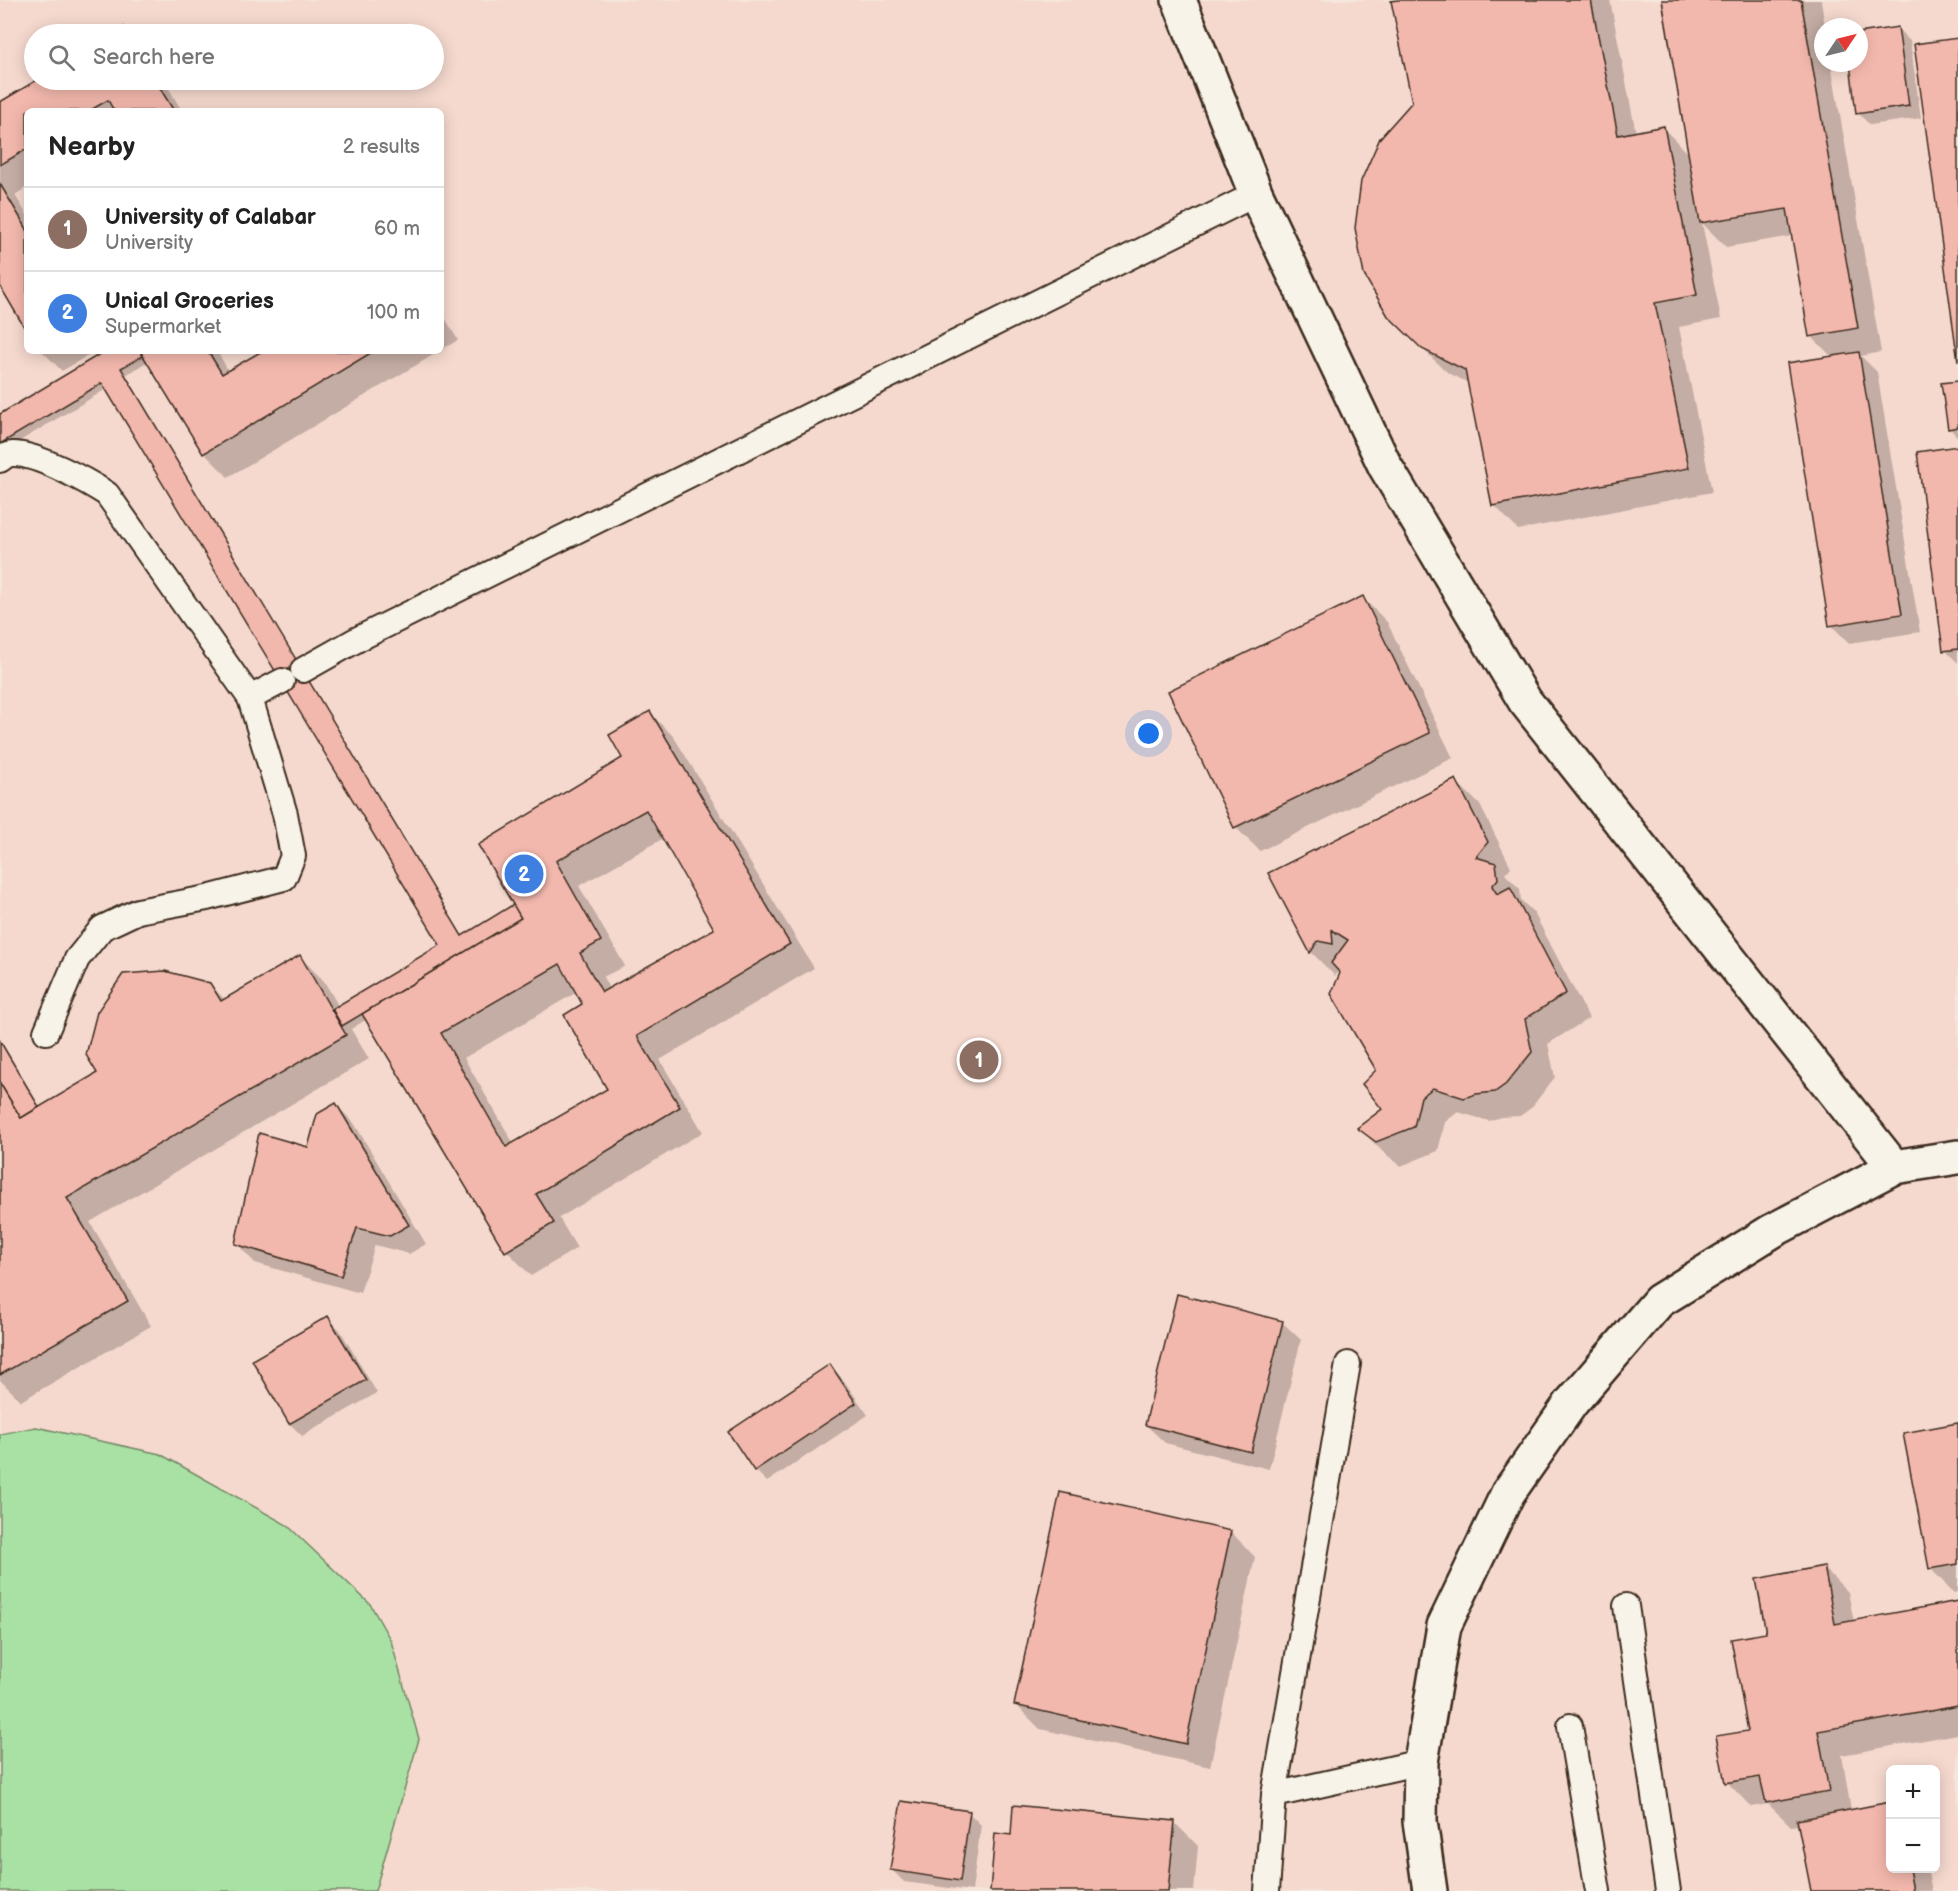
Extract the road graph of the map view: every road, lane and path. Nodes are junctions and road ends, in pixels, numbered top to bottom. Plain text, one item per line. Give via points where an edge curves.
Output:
1 (1179, 0) edge
2 (1256, 194) junction
3 (0, 460) edge
4 (250, 698) junction
5 (46, 1032) dead end
6 (1958, 1157) edge
7 (1894, 1167) junction
8 (1348, 1364) dead end
9 (1626, 1606) dead end
10 (1570, 1726) dead end
11 (1421, 1762) junction
12 (1274, 1795) junction
13 (1267, 1891) edge
14 (1430, 1891) edge
15 (1598, 1891) edge
16 (1668, 1891) edge

1 - 2 street
2 - 4 lane via 368,634
2 - 7 street via 1385,466 1525,701
3 - 4 lane via 9,454 26,455 107,494
4 - 5 lane via 285,814 293,856 284,878 138,911 102,928 77,959
6 - 7 street
7 - 11 street via 1772,1231 1659,1301 1571,1403 1508,1493 1444,1626
8 - 12 lane
9 - 16 lane
10 - 15 lane
11 - 12 lane
11 - 14 street via 1420,1821
12 - 13 lane

